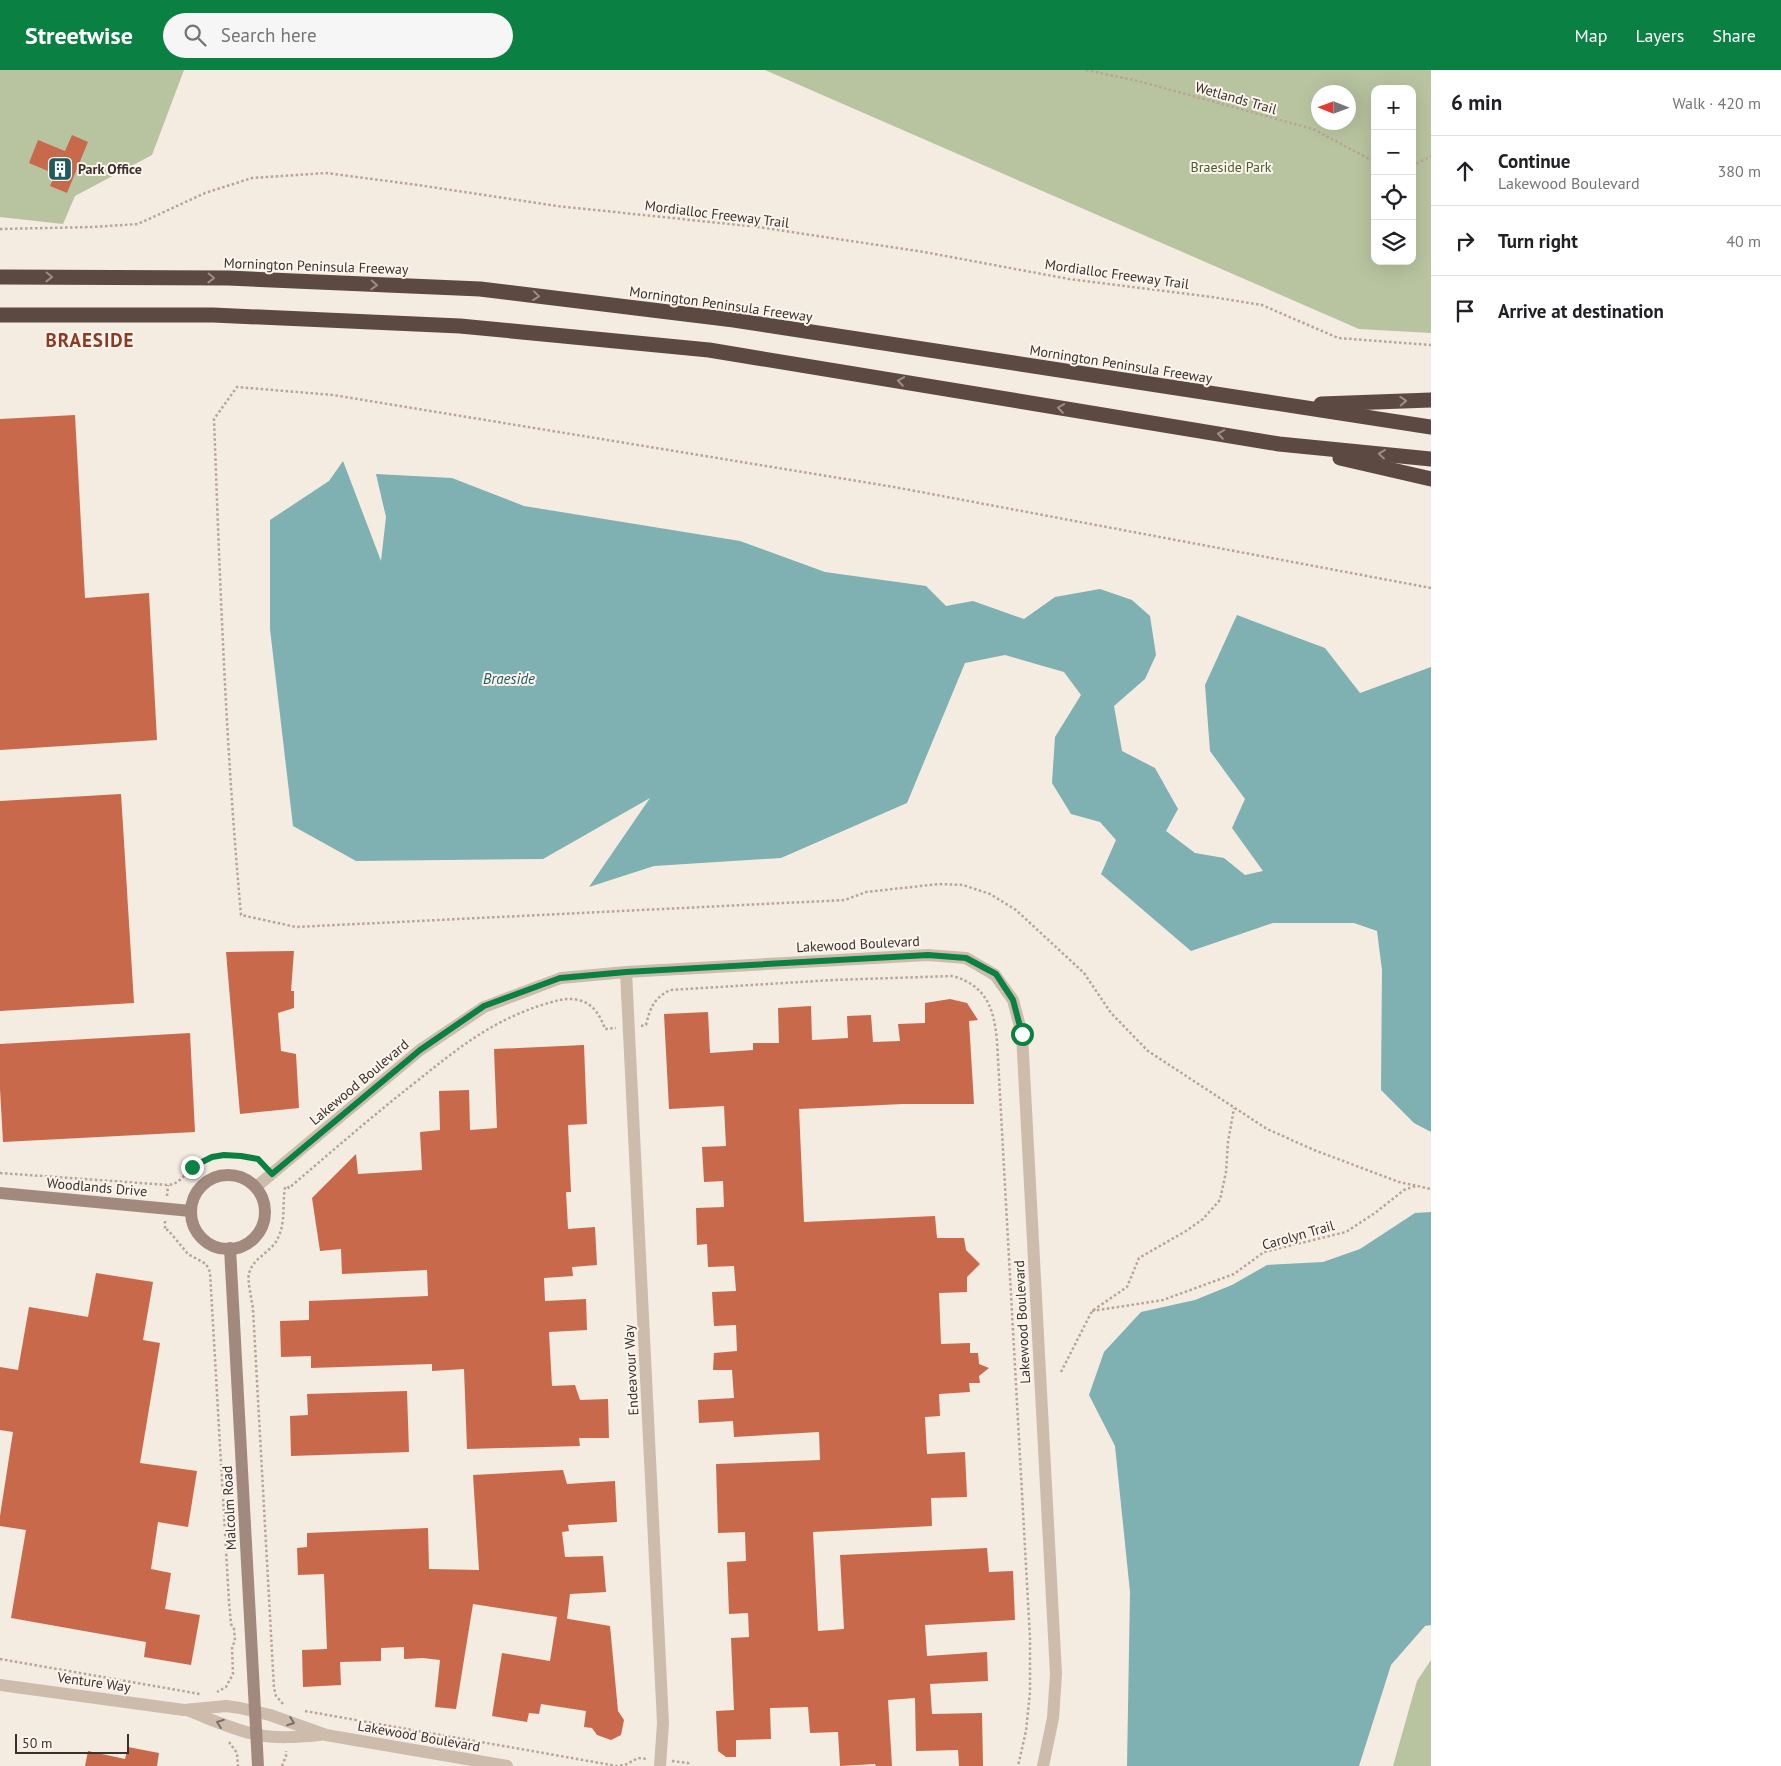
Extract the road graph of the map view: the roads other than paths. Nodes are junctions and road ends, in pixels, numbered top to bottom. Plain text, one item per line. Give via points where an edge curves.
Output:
1 (0, 277) edge
2 (0, 315) edge
3 (1431, 400) edge
4 (1284, 405) junction
5 (1431, 427) edge
6 (1279, 444) junction
7 (1431, 459) edge
8 (1431, 479) edge
9 (626, 972) junction
10 (256, 1187) junction
11 (0, 1193) edge
12 (192, 1211) junction
13 (230, 1248) junction
14 (0, 1685) edge
15 (184, 1710) junction
16 (255, 1711) junction
17 (256, 1734) junction
18 (326, 1735) junction
19 (660, 1763) edge
20 (258, 1766) edge
21 (507, 1766) edge
22 (1044, 1766) edge

1 -> 4 highway, Mornington Peninsula Freeway via 228,278 480,289 734,320
6 -> 2 highway via 709,350 460,326 213,315
4 -> 3 highway
4 - 5 highway, Mornington Peninsula Freeway
7 -> 6 highway
6 - 8 highway
9 - 10 street, Lakewood Boulevard via 560,978 484,1006 420,1050
9 - 19 street, Endeavour Way via 663,1713
9 - 22 street, Lakewood Boulevard via 928,955 966,958 996,974 1013,1000 1022,1034 1056,1674 1053,1718
10 - 12 street via 235,1176 214,1178 196,1194
10 - 13 street via 264,1206 265,1218 261,1229 246,1244
11 - 12 street, Woodlands Drive
12 - 13 street via 197,1231 204,1239 213,1246
13 - 16 street, Malcolm Road
14 - 15 street, Venture Way
15 - 16 street, Venture Way via 226,1706
17 -> 15 street, Venture Way
16 - 17 street, Malcolm Road
16 -> 18 street, Lakewood Boulevard
17 - 18 street, Lakewood Boulevard via 286,1738
17 - 20 street, Malcolm Road
18 - 21 street, Lakewood Boulevard

